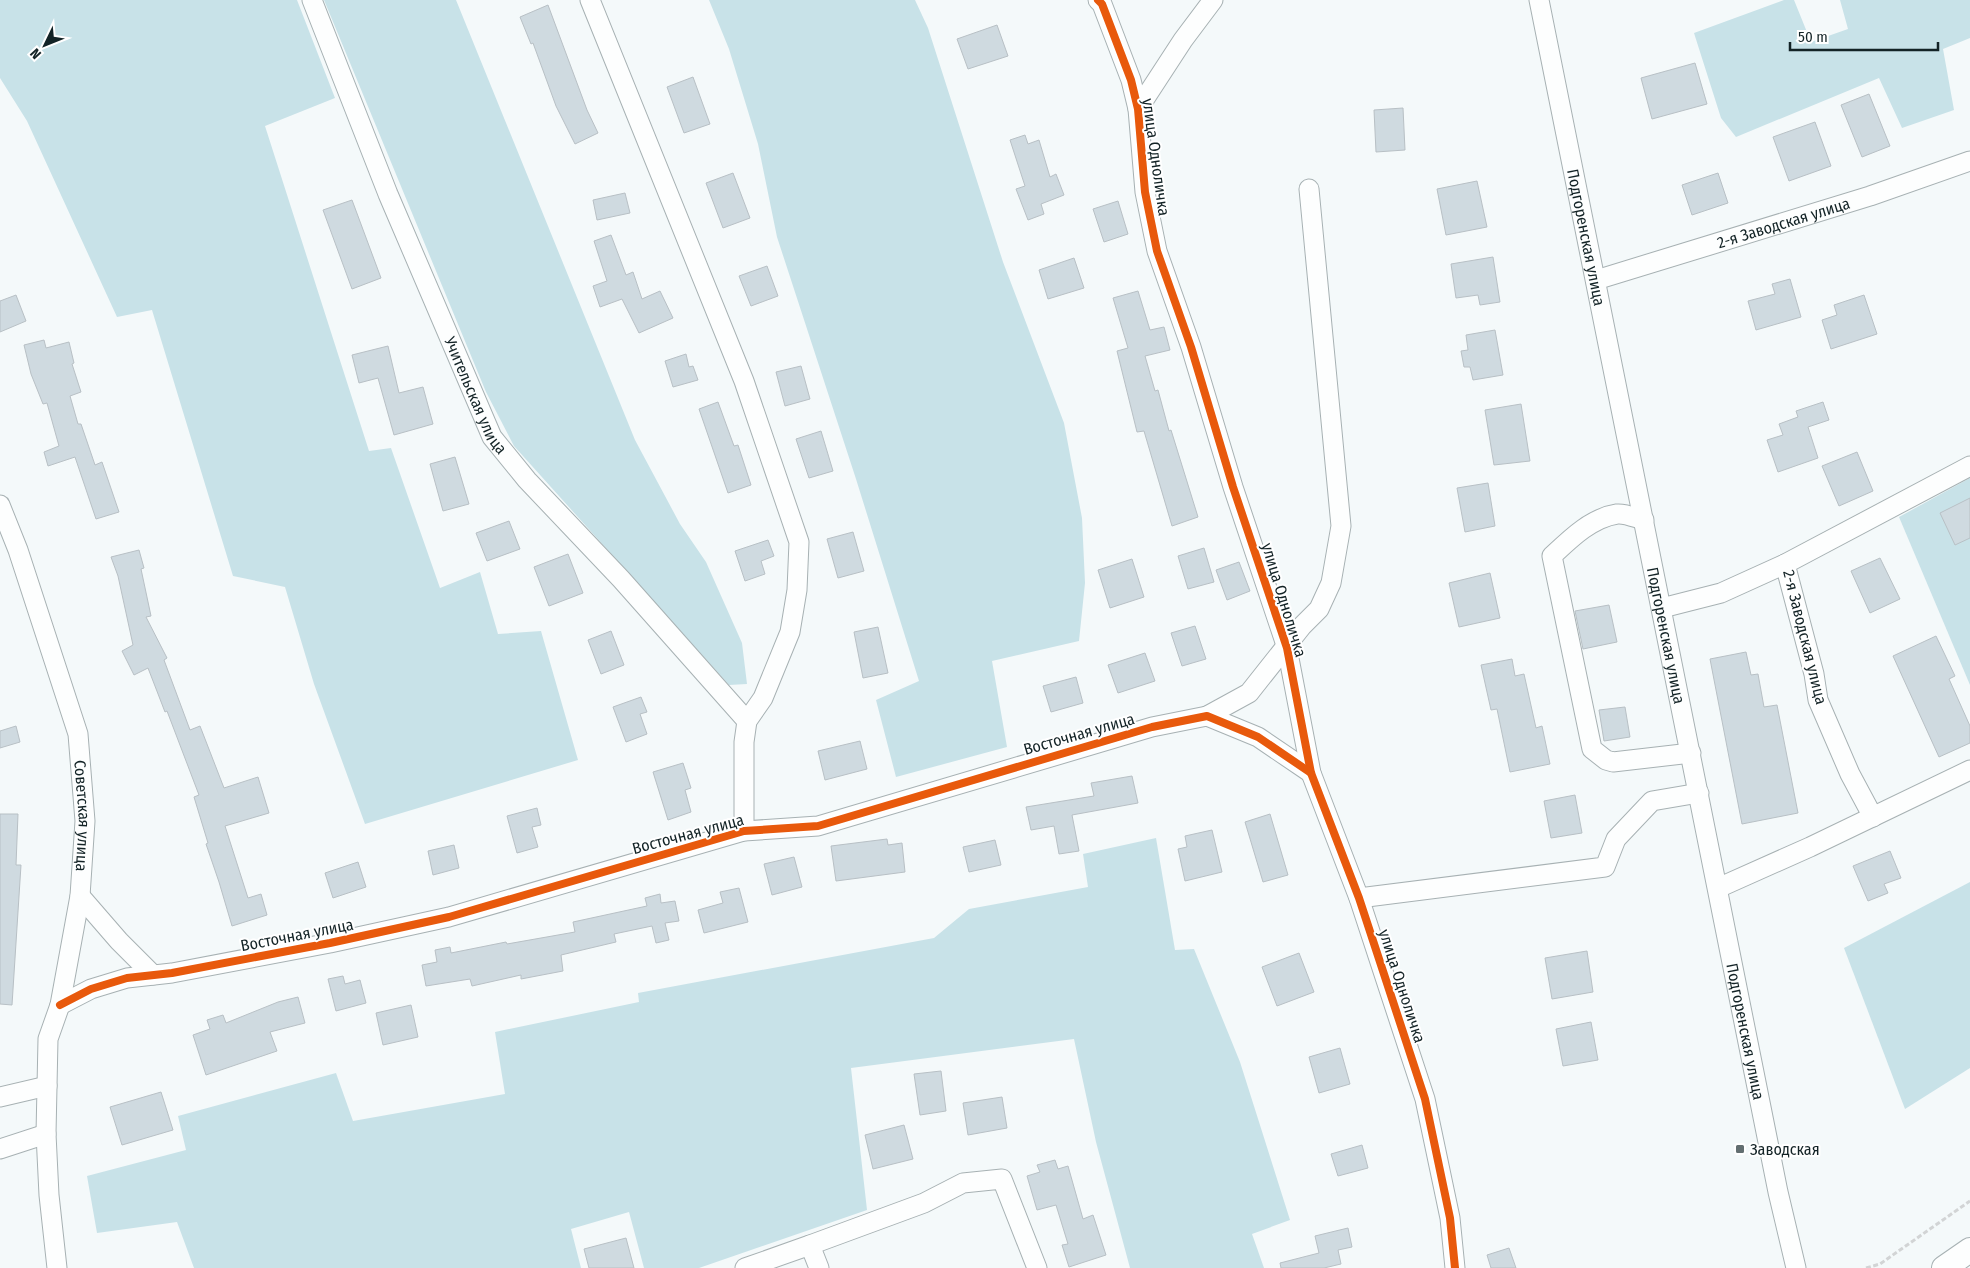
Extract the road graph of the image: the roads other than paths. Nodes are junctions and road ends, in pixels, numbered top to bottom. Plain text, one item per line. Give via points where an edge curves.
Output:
1 (312, 0) edge
2 (590, 0) edge
3 (1098, 0) edge
4 (1213, 0) edge
5 (1539, 0) edge
6 (1138, 109) junction
7 (1970, 161) edge
8 (1309, 189) dead end
9 (1596, 280) junction
10 (1970, 466) edge
11 (0, 505) edge
12 (1644, 520) junction
13 (1785, 564) junction
14 (1662, 608) junction
15 (1287, 648) junction
16 (1207, 716) junction
17 (747, 721) junction
18 (1691, 753) junction
19 (1970, 770) edge
20 (1311, 773) junction
21 (1699, 793) junction
22 (1873, 817) junction
23 (744, 831) junction
24 (1718, 888) junction
25 (80, 896) junction
26 (1359, 898) junction
27 (153, 975) junction
28 (60, 1005) junction
29 (47, 1086) junction
30 (0, 1097) edge
31 (46, 1134) junction
32 (0, 1149) edge
33 (810, 1245) junction
34 (1970, 1250) edge
35 (57, 1268) edge
36 (745, 1268) edge
37 (819, 1268) edge
38 (1037, 1268) edge
39 (1455, 1268) edge
40 (1796, 1268) edge
41 (1944, 1268) edge

1 - 17 street, Учительская улица via 388,194 492,437 527,480 622,579
2 - 17 street via 744,381 799,542 797,590 790,632 763,698
3 - 6 street, улица Одноличка via 1131,80
4 - 6 street
5 - 9 street, Подгоренская улица
6 - 15 street, улица Одноличка via 1145,192 1157,251
7 - 9 street, 2-я Заводская улица via 1870,196
8 - 15 street, Восточная улица via 1340,526 1331,583 1319,608
9 - 12 street, Подгоренская улица
10 - 13 street, 2-я Заводская улица
11 - 25 street, Советская улица via 18,550 78,734 84,821
12 - 14 street, Подгоренская улица
12 - 18 street via 1619,514 1599,520 1574,535 1552,556 1592,749 1612,762
13 - 14 street via 1721,593
13 - 22 street, 2-я Заводская улица via 1818,700 1850,774
14 - 18 street, Подгоренская улица
15 - 16 street, Восточная улица via 1249,693
15 - 20 street, улица Одноличка
16 - 20 street via 1258,737
16 - 23 street, Восточная улица via 1152,727 818,826
17 - 23 street
18 - 21 street, Подгоренская улица
19 - 22 street
20 - 26 street, улица Одноличка
21 - 24 street, Подгоренская улица
21 - 26 street via 1652,801 1616,839 1605,867
22 - 24 street
23 - 27 street, Восточная улица via 449,917 330,943
24 - 40 street, Подгоренская улица
25 - 27 street
25 - 28 street, Советская улица
26 - 39 street, улица Одноличка via 1425,1099 1450,1218
27 - 28 street, Восточная улица via 127,978 91,989
28 - 29 street, Советская улица via 48,1039
29 - 30 street
29 - 31 street, Советская улица
31 - 32 street
31 - 35 street, Советская улица
33 - 36 street
33 - 37 street
33 - 38 street via 924,1203 963,1183 1002,1179
34 - 41 main road

